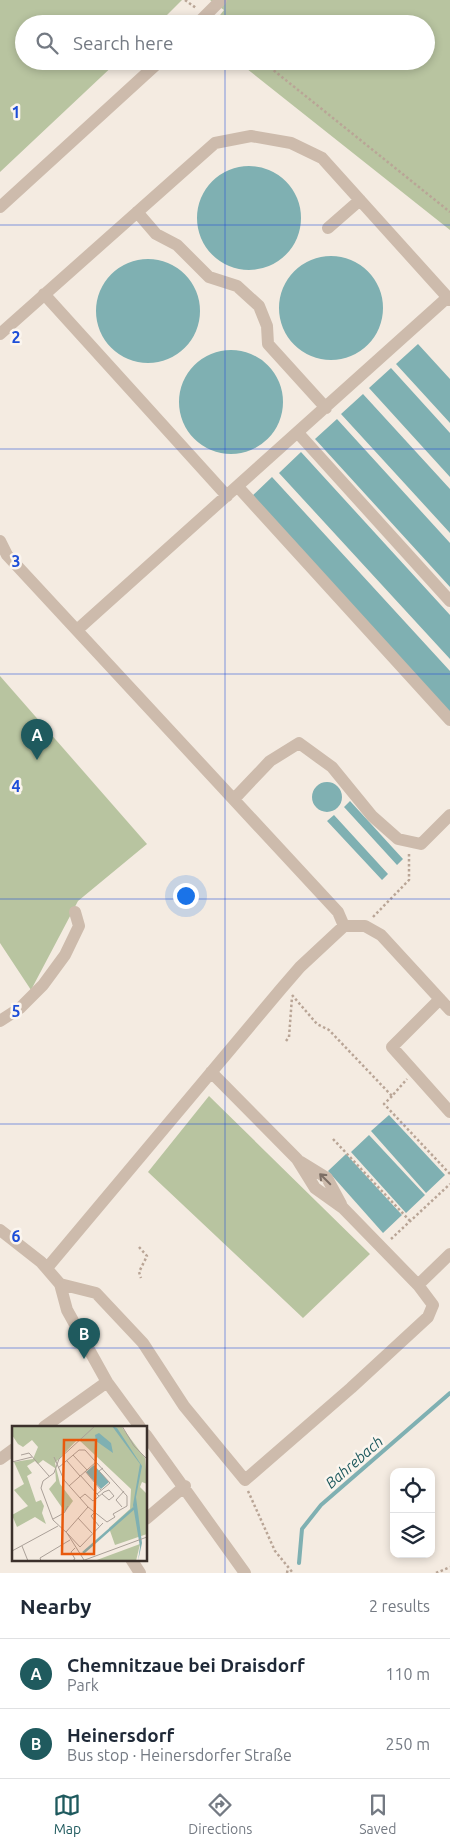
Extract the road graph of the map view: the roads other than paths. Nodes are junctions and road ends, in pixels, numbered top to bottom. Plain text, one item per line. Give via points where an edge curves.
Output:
1 (221, 0) edge
2 (207, 15) edge
3 (150, 70) edge
4 (360, 200) junction
5 (0, 208) edge
6 (137, 212) junction
7 (328, 228) dead end
8 (44, 294) junction
9 (449, 298) edge
10 (0, 334) edge
11 (326, 408) junction
12 (298, 433) junction
13 (238, 486) junction
14 (227, 496) junction
15 (0, 541) edge
16 (450, 601) edge
17 (77, 630) junction
18 (450, 720) edge
19 (234, 799) junction
20 (450, 815) edge
21 (75, 912) dead end
22 (344, 926) junction
23 (440, 1000) junction
24 (450, 1010) edge
25 (0, 1021) edge
26 (211, 1072) junction
27 (450, 1112) edge
28 (0, 1230) edge
29 (450, 1254) edge
30 (47, 1268) junction
31 (60, 1284) junction
32 (418, 1285) junction
33 (107, 1382) junction
34 (45, 1426) edge
35 (139, 1426) edge
36 (148, 1438) edge
37 (12, 1450) edge
38 (0, 1459) edge
39 (185, 1486) junction
40 (148, 1517) edge
41 (131, 1560) edge
42 (140, 1573) edge
43 (246, 1573) edge

1 - 2 street
3 - 5 street
4 - 6 street via 322,158 292,143 251,136 215,143
4 - 7 street
4 - 9 street
6 - 8 street
6 - 11 street via 156,234 177,245 209,277 237,286 259,306 267,326 268,344
8 - 10 street
8 - 14 street
9 - 11 street
11 - 12 street
12 - 13 street
12 - 16 street
13 - 14 street
13 - 18 street
14 - 17 street
15 - 17 street via 7,555
17 - 19 street
19 - 20 street via 270,761 299,743 332,767 372,816 398,839 421,844
19 - 22 street via 338,912
21 - 25 street via 79,926 65,955 43,985 20,1008
22 - 23 street via 364,926 381,935
22 - 26 street via 293,975
23 - 24 street
23 - 27 street via 392,1047
26 - 30 street
26 - 32 street via 297,1160 315,1188 343,1208
28 - 30 street
29 - 32 street
30 - 31 street
31 - 32 street via 96,1293 143,1343 184,1406 245,1480 428,1317 433,1305
31 - 33 street via 67,1310
33 - 34 street
33 - 35 street
36 - 39 street
37 - 38 street
39 - 40 street
39 - 43 street
41 - 42 street

